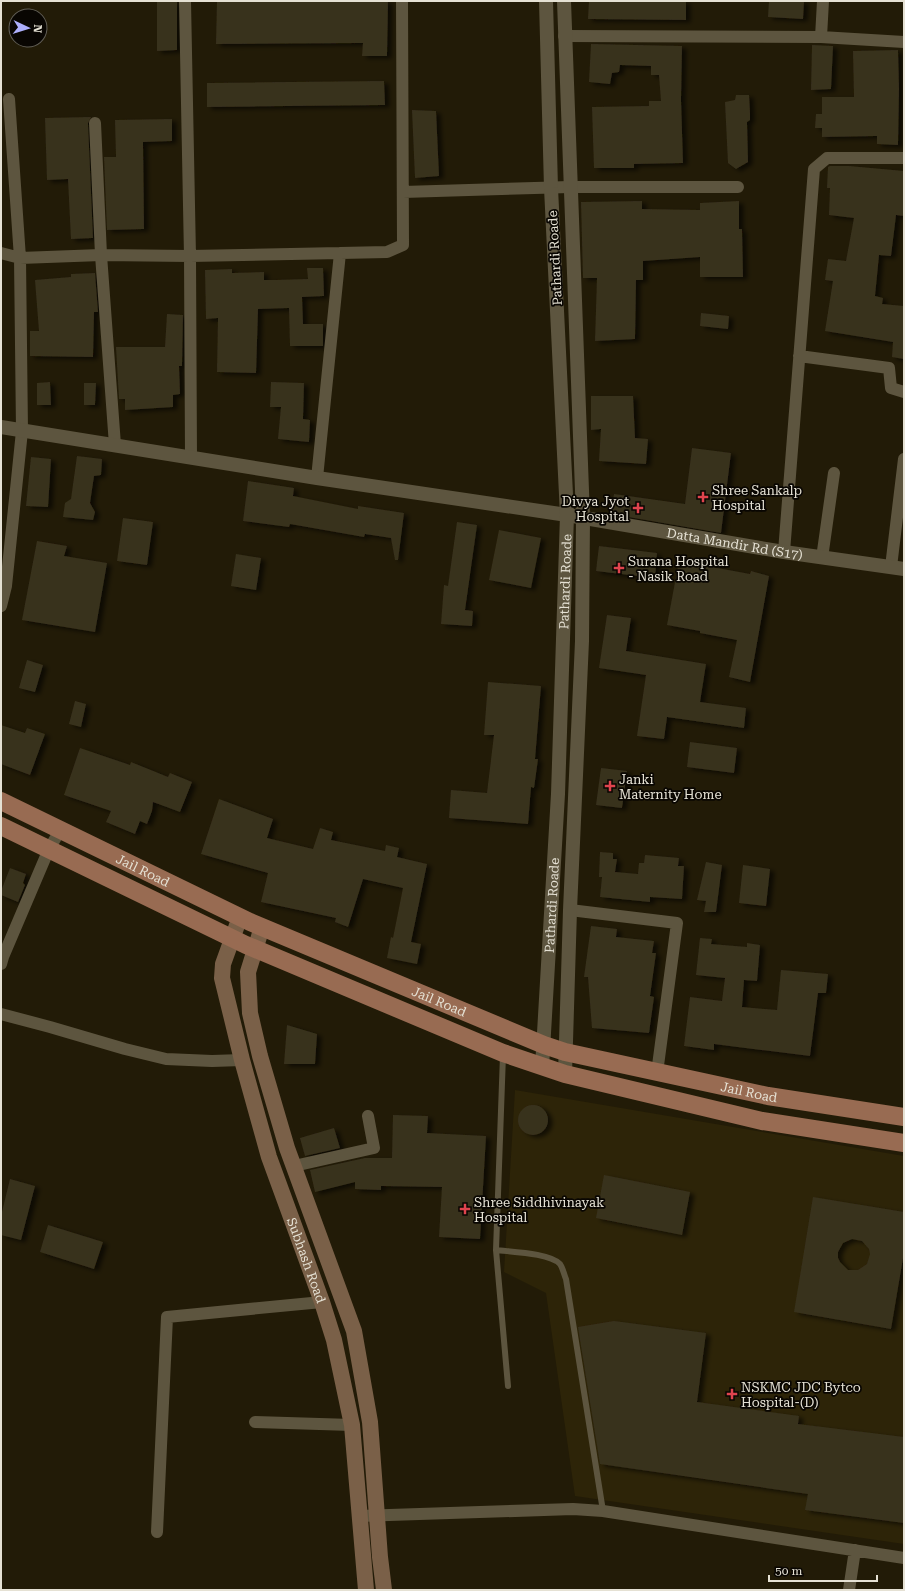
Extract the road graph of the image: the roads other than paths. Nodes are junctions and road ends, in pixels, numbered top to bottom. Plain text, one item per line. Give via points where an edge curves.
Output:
1 (185, 1) edge
2 (402, 1) edge
3 (546, 1) edge
4 (564, 1) edge
5 (823, 1) edge
6 (564, 36) junction
7 (822, 37) junction
8 (904, 42) edge
9 (9, 99) dead end
10 (95, 123) dead end
11 (904, 158) edge
12 (570, 187) junction
13 (738, 187) dead end
14 (551, 188) junction
15 (403, 192) junction
16 (1, 253) edge
17 (340, 253) junction
18 (101, 255) junction
19 (190, 256) junction
20 (20, 258) junction
21 (799, 356) junction
22 (904, 392) edge
23 (1, 427) edge
24 (22, 430) junction
25 (115, 445) junction
26 (191, 458) junction
27 (904, 459) edge
28 (834, 473) dead end
29 (317, 478) junction
30 (567, 515) junction
31 (584, 518) junction
32 (784, 552) junction
33 (5, 555) edge
34 (822, 558) junction
35 (897, 568) edge
36 (1, 606) edge
37 (1, 801) edge
38 (1, 826) edge
39 (61, 829) junction
40 (49, 849) junction
41 (570, 910) junction
42 (240, 917) junction
43 (262, 927) junction
44 (233, 938) junction
45 (255, 948) junction
46 (1, 964) edge
47 (1, 1014) edge
48 (544, 1045) junction
49 (565, 1052) junction
50 (503, 1053) junction
51 (242, 1060) junction
52 (542, 1067) junction
53 (657, 1073) junction
54 (565, 1074) junction
55 (368, 1116) dead end
56 (904, 1118) edge
57 (904, 1143) edge
58 (294, 1166) junction
59 (496, 1250) junction
60 (322, 1302) junction
61 (508, 1386) dead end
62 (254, 1422) dead end
63 (352, 1424) junction
64 (603, 1510) junction
65 (359, 1516) junction
66 (377, 1516) junction
67 (156, 1532) dead end
68 (855, 1550) junction
69 (904, 1558) edge
70 (366, 1590) edge
71 (384, 1590) edge
72 (849, 1590) edge

1 - 19 street
2 - 15 street
3 - 14 street, Pathardi Roade
4 - 6 street
5 - 7 street
6 - 7 street
6 - 12 street
7 - 8 street
9 - 20 street
10 - 18 street
11 - 21 street via 827,158 814,169
12 - 13 street
12 - 14 street
12 - 31 street
14 - 15 street
14 - 30 street, Pathardi Roade
15 - 17 street via 403,245 387,252
16 - 20 street
17 - 19 street
17 - 29 street
18 - 19 street
18 - 20 street
18 - 25 street
19 - 26 street
20 - 24 street
21 - 22 street via 889,368 891,388
21 - 32 street
23 - 24 street, Datta Mandir Rd (S17)
24 - 25 street, Datta Mandir Rd (S17)
24 - 33 street
25 - 26 street, Datta Mandir Rd (S17)
26 - 29 street, Datta Mandir Rd (S17)
27 - 35 street
28 - 34 street
29 - 30 street, Datta Mandir Rd (S17)
30 - 31 street, Datta Mandir Rd (S17)
30 - 48 street, Pathardi Roade via 558,794
31 - 32 street, Datta Mandir Rd (S17)
31 - 41 street via 582,641
32 - 34 street, Datta Mandir Rd (S17)
33 - 36 street via 6,586
34 - 35 street, Datta Mandir Rd (S17)
37 - 39 main road, Jail Road
38 - 40 main road, Jail Road
39 - 40 street
39 - 42 main road, Jail Road
40 - 44 main road, Jail Road
40 - 46 street
41 - 49 street
41 - 53 street via 677,923
42 - 43 main road, Jail Road
42 - 44 main road, Subhash Road
43 - 45 main road, Subhash Road
43 - 48 main road, Jail Road
44 - 45 main road, Jail Road
44 - 51 main road, Subhash Road via 223,964 222,978
45 - 50 main road, Jail Road
45 - 58 main road, Subhash Road via 248,972 250,1012 260,1056
47 - 51 street via 166,1059
48 - 49 main road, Jail Road
48 - 52 street, Pathardi Roade
49 - 53 main road, Jail Road
49 - 54 street
50 - 52 main road, Jail Road
50 - 59 lane
51 - 60 main road, Subhash Road via 269,1158
52 - 54 main road, Jail Road
53 - 56 main road, Jail Road via 768,1096
54 - 57 main road, Jail Road via 762,1121
55 - 58 street via 374,1148
58 - 66 main road, Subhash Road via 354,1330 370,1422
59 - 61 lane
59 - 64 lane via 554,1259 562,1265
60 - 63 main road, Subhash Road via 334,1340
60 - 67 street via 167,1317
62 - 63 street
63 - 65 main road, Subhash Road
64 - 66 street
64 - 68 street
65 - 66 street
65 - 70 main road, Subhash Road
66 - 71 main road, Subhash Road
68 - 69 street
68 - 72 street

